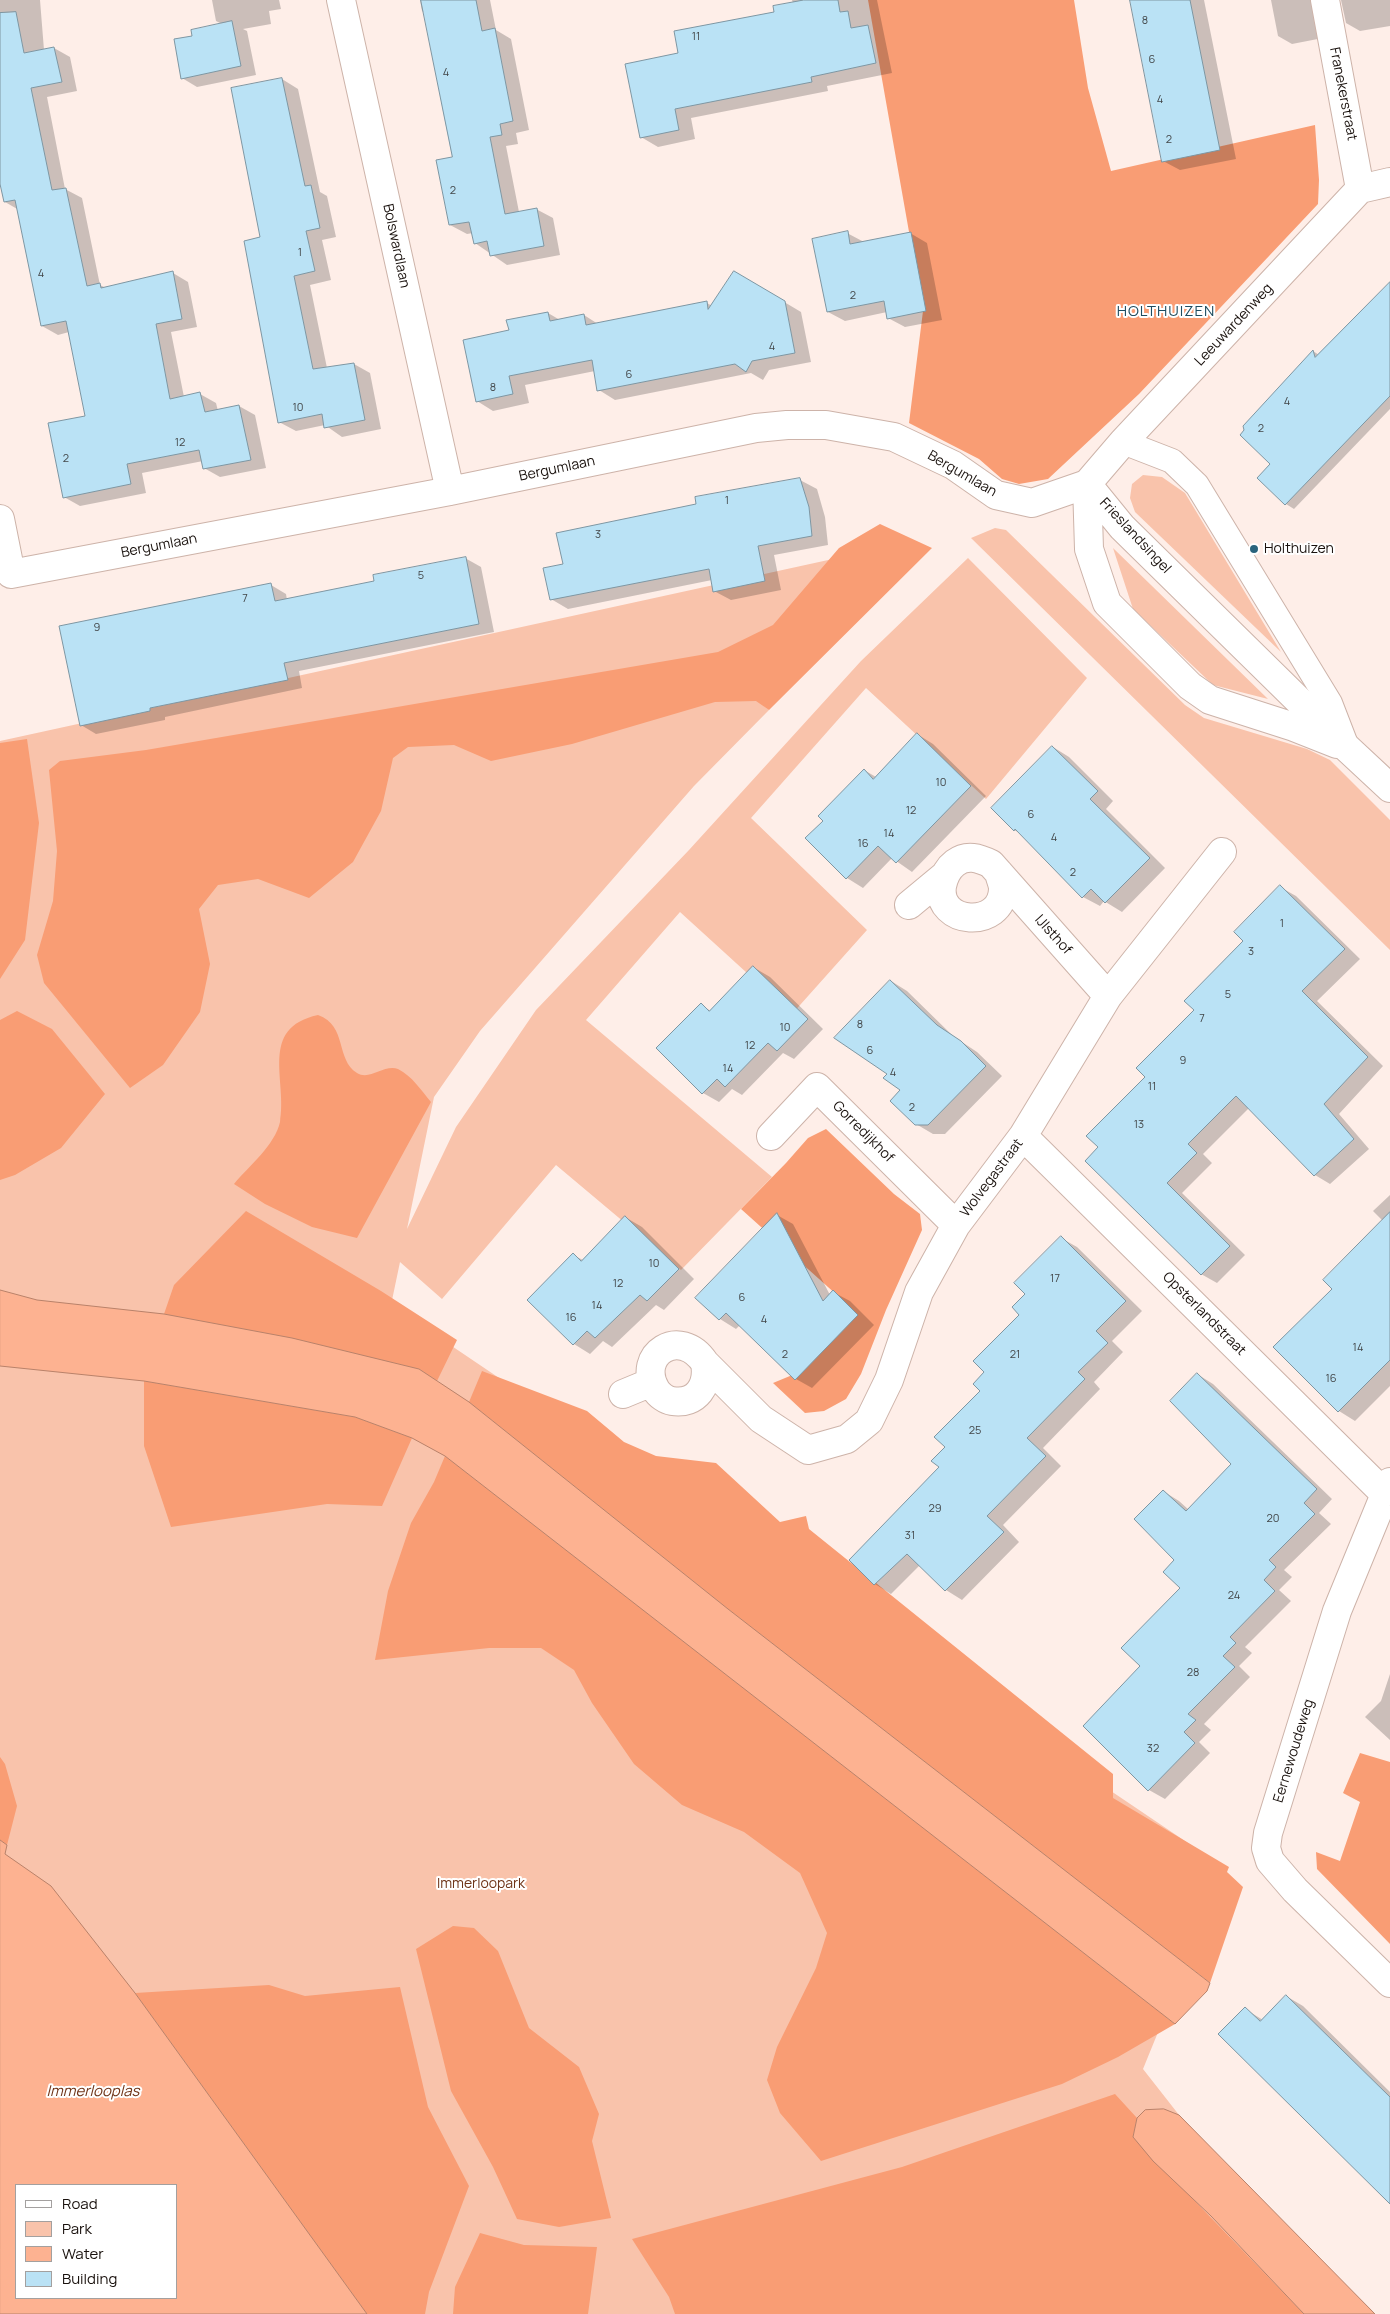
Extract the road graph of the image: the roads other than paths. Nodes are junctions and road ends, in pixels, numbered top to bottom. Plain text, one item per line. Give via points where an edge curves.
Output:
1 (342, 0) edge
2 (1325, 0) edge
3 (1390, 182) edge
4 (1360, 189) junction
5 (1123, 442) junction
6 (1088, 484) junction
7 (450, 491) junction
8 (0, 519) edge
9 (1347, 748) junction
10 (1390, 788) edge
11 (1222, 852) dead end
12 (998, 874) junction
13 (944, 876) junction
14 (909, 905) dead end
15 (1108, 996) junction
16 (771, 1136) dead end
17 (1023, 1136) junction
18 (956, 1225) junction
19 (705, 1363) junction
20 (652, 1382) junction
21 (623, 1394) dead end
22 (1387, 1488) edge
23 (1390, 1983) edge

1 - 7 street, Bolswardlaan
2 - 4 street, Franekerstraat
3 - 4 street
4 - 5 street, Leeuwardenweg
5 - 6 street, Leeuwardenweg
5 - 9 lane via 1172,461 1196,484 1330,703
6 - 7 street, Bergumlaan via 1032,503 996,495 953,465 894,438 826,425 806,425 756,428
6 - 9 street, Frieslandsingel via 1122,527
6 - 9 street, Frieslandsingel via 1089,549 1107,602 1190,686 1210,700
7 - 8 street, Bergumlaan via 11,574
9 - 10 street, Frieslandsingel
11 - 15 street, Wolvegastraat
12 - 13 street, IJlsthof via 991,864 970,858 959,860
12 - 13 street via 1003,888 999,903 988,914 973,919 958,916 947,906 941,891
12 - 15 street, IJlsthof
13 - 14 street, IJlsthof
15 - 17 street, Wolvegastraat
16 - 18 street, Gorredijkhof via 817,1087
17 - 18 street, Wolvegastraat
17 - 22 street, Opsterlandstraat
18 - 19 street, Wolvegastraat via 919,1292 889,1380 869,1421 847,1439 808,1450 761,1419
19 - 20 street via 690,1346 675,1345 655,1357 650,1369
19 - 20 street via 704,1387 695,1397 683,1402 670,1401 658,1394
20 - 21 street
22 - 23 street, Eernewoudeweg via 1337,1611 1266,1848 1270,1861 1294,1890

